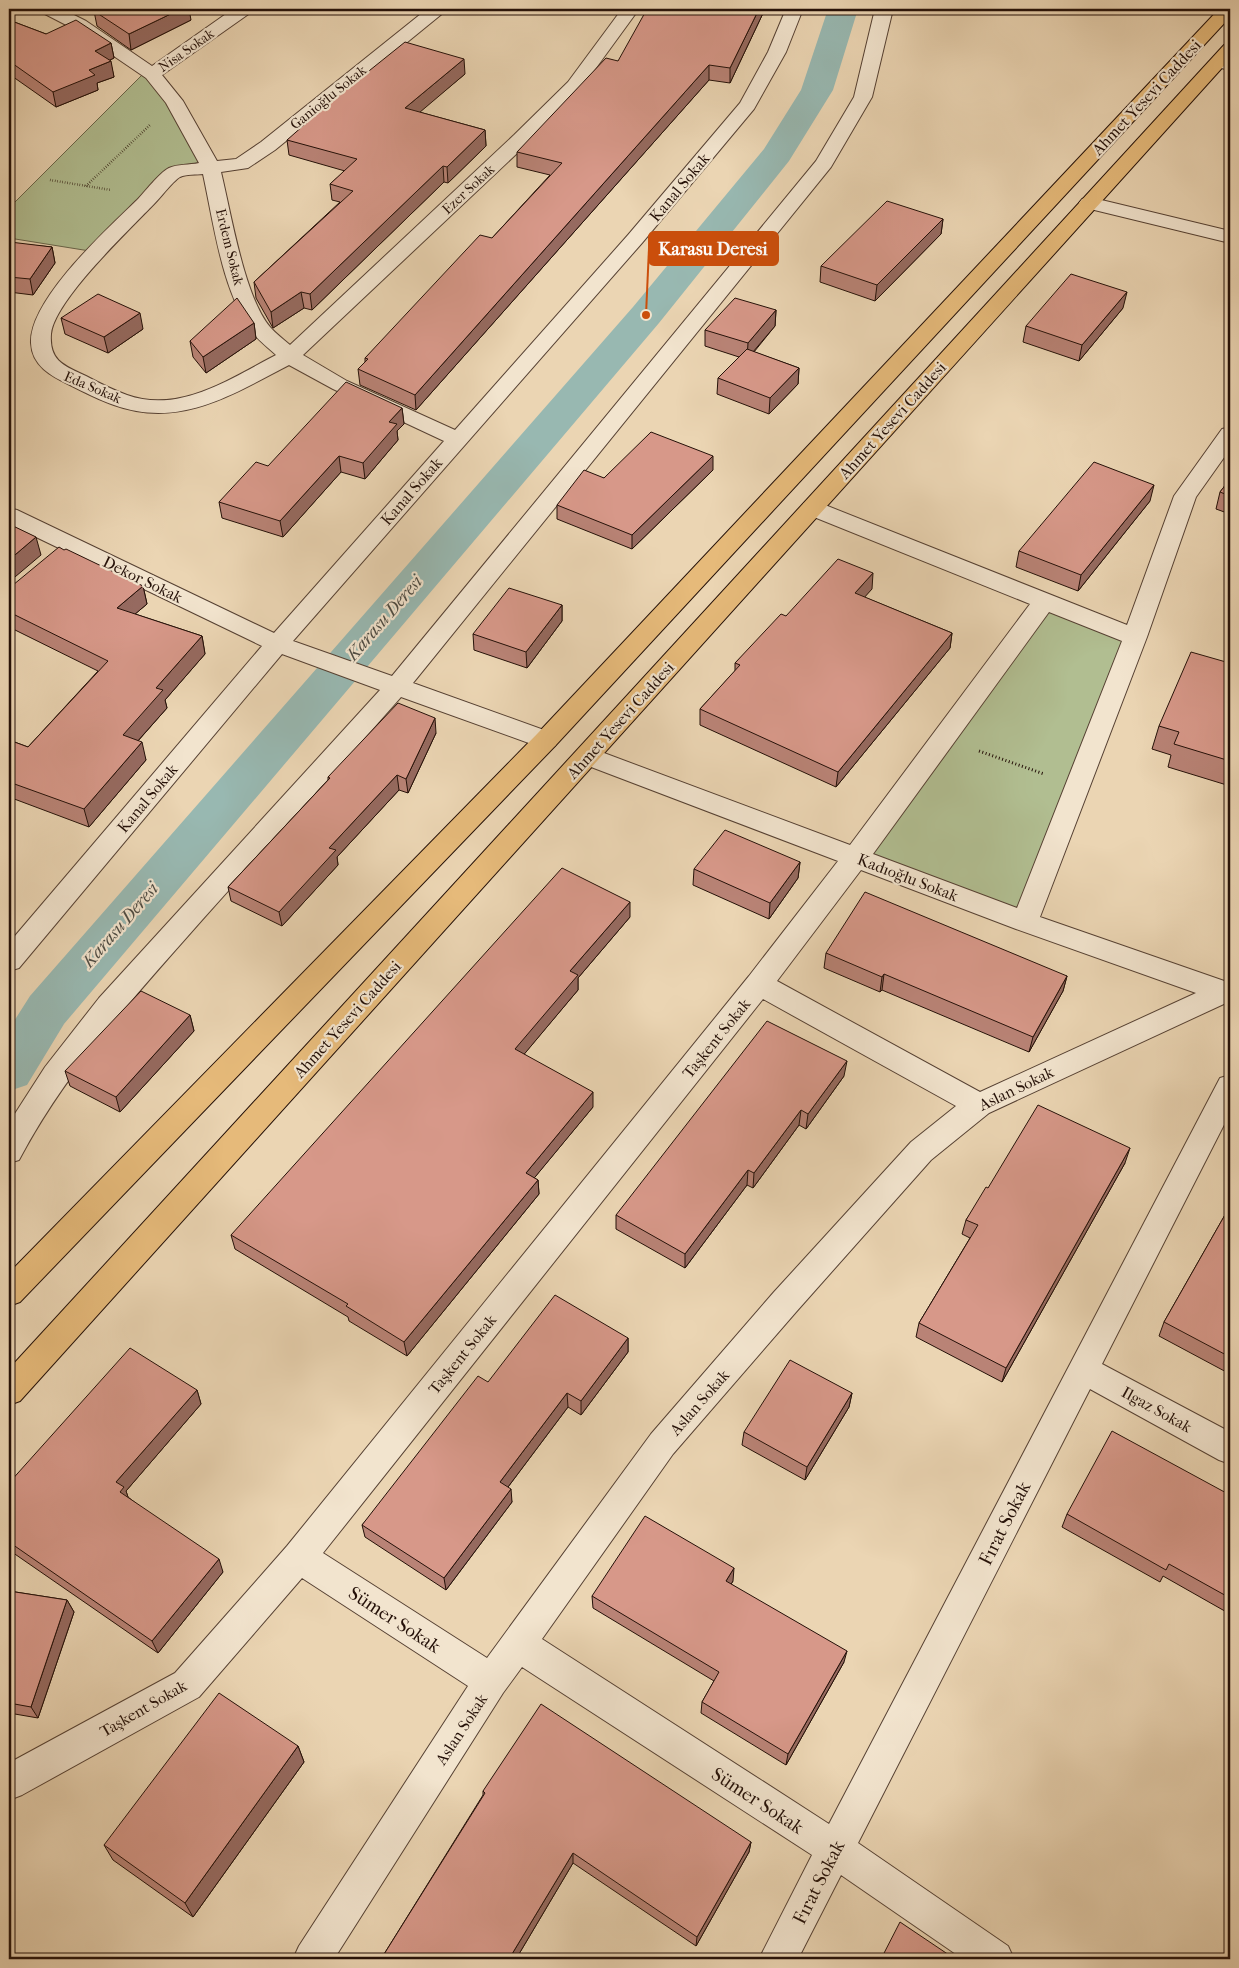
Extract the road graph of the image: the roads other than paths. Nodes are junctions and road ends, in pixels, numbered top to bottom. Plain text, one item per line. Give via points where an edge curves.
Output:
1 (49, 9) edge
2 (244, 9) edge
3 (437, 9) edge
4 (631, 9) edge
5 (794, 9) edge
6 (884, 9) edge
7 (1228, 9) edge
8 (1226, 59) edge
9 (152, 74) junction
10 (211, 168) junction
11 (1089, 203) junction
12 (1230, 237) edge
13 (290, 356) junction
14 (1230, 434) edge
15 (457, 439) junction
16 (812, 508) junction
17 (9, 515) edge
18 (71, 545) junction
19 (50, 562) edge
20 (1045, 601) junction
21 (1135, 638) junction
22 (277, 644) junction
23 (397, 686) junction
24 (546, 740) junction
25 (587, 756) junction
26 (856, 857) junction
27 (1025, 922) junction
28 (9, 961) edge
29 (759, 984) junction
30 (1227, 993) edge
31 (1230, 1086) edge
32 (979, 1105) junction
33 (9, 1151) edge
34 (9, 1293) edge
35 (1083, 1369) junction
36 (9, 1391) edge
37 (1230, 1449) edge
38 (299, 1558) junction
39 (518, 1644) junction
40 (491, 1682) junction
41 (9, 1782) edge
42 (835, 1849) junction
43 (312, 1959) edge
44 (778, 1959) edge
45 (995, 1959) edge

1 - 9 street, Erdem Sokak via 80,25
2 - 9 street, Nisa Sokak
3 - 10 street, Ganioğlu Sokak via 268,146 241,164
4 - 13 street, Ezer Sokak via 574,86 522,140
5 - 15 street, Kanal Sokak via 777,52 748,105 635,239
6 - 23 street via 863,97 824,163
7 - 24 highway, Ahmet Yesevi Caddesi
8 - 11 highway, Ahmet Yesevi Caddesi
9 - 10 street, Erdem Sokak via 177,105
10 - 13 street, Erdem Sokak via 236,280 249,311 262,331
10 - 13 street, Eda Sokak via 175,172 96,252 57,299 45,319 41,346 45,360 59,372 122,401 147,406 174,406 224,390
11 - 12 street
11 - 16 highway, Ahmet Yesevi Caddesi
13 - 15 street, Erdem Sokak via 340,384
14 - 21 street via 1185,496
15 - 22 street, Kanal Sokak
16 - 20 street
16 - 25 highway, Ahmet Yesevi Caddesi
17 - 18 street, Dekor Sokak
18 - 19 street
18 - 22 street, Dekor Sokak
20 - 21 street
20 - 26 street, Taşkent Sokak
21 - 27 street
22 - 23 street, Dekor Sokak
22 - 28 street, Kanal Sokak
23 - 24 street, Dekor Sokak
23 - 33 street via 93,1025 44,1090
24 - 34 highway, Ahmet Yesevi Caddesi
25 - 26 street, Kadıoğlu Sokak
25 - 36 highway, Ahmet Yesevi Caddesi
26 - 27 street, Kadıoğlu Sokak
26 - 29 street, Taşkent Sokak
27 - 30 street, Kadıoğlu Sokak
29 - 32 street
29 - 38 street, Taşkent Sokak
30 - 32 street, Aslan Sokak
31 - 35 street, Fırat Sokak
32 - 39 street, Aslan Sokak via 921,1151 662,1444
35 - 37 street, Ilgaz Sokak
35 - 42 street, Fırat Sokak
38 - 40 street, Sümer Sokak
38 - 41 street, Taşkent Sokak via 187,1685
39 - 40 street, Aslan Sokak
39 - 42 street, Sümer Sokak
40 - 43 street, Aslan Sokak
42 - 44 street, Fırat Sokak
42 - 45 street, Sümer Sokak

